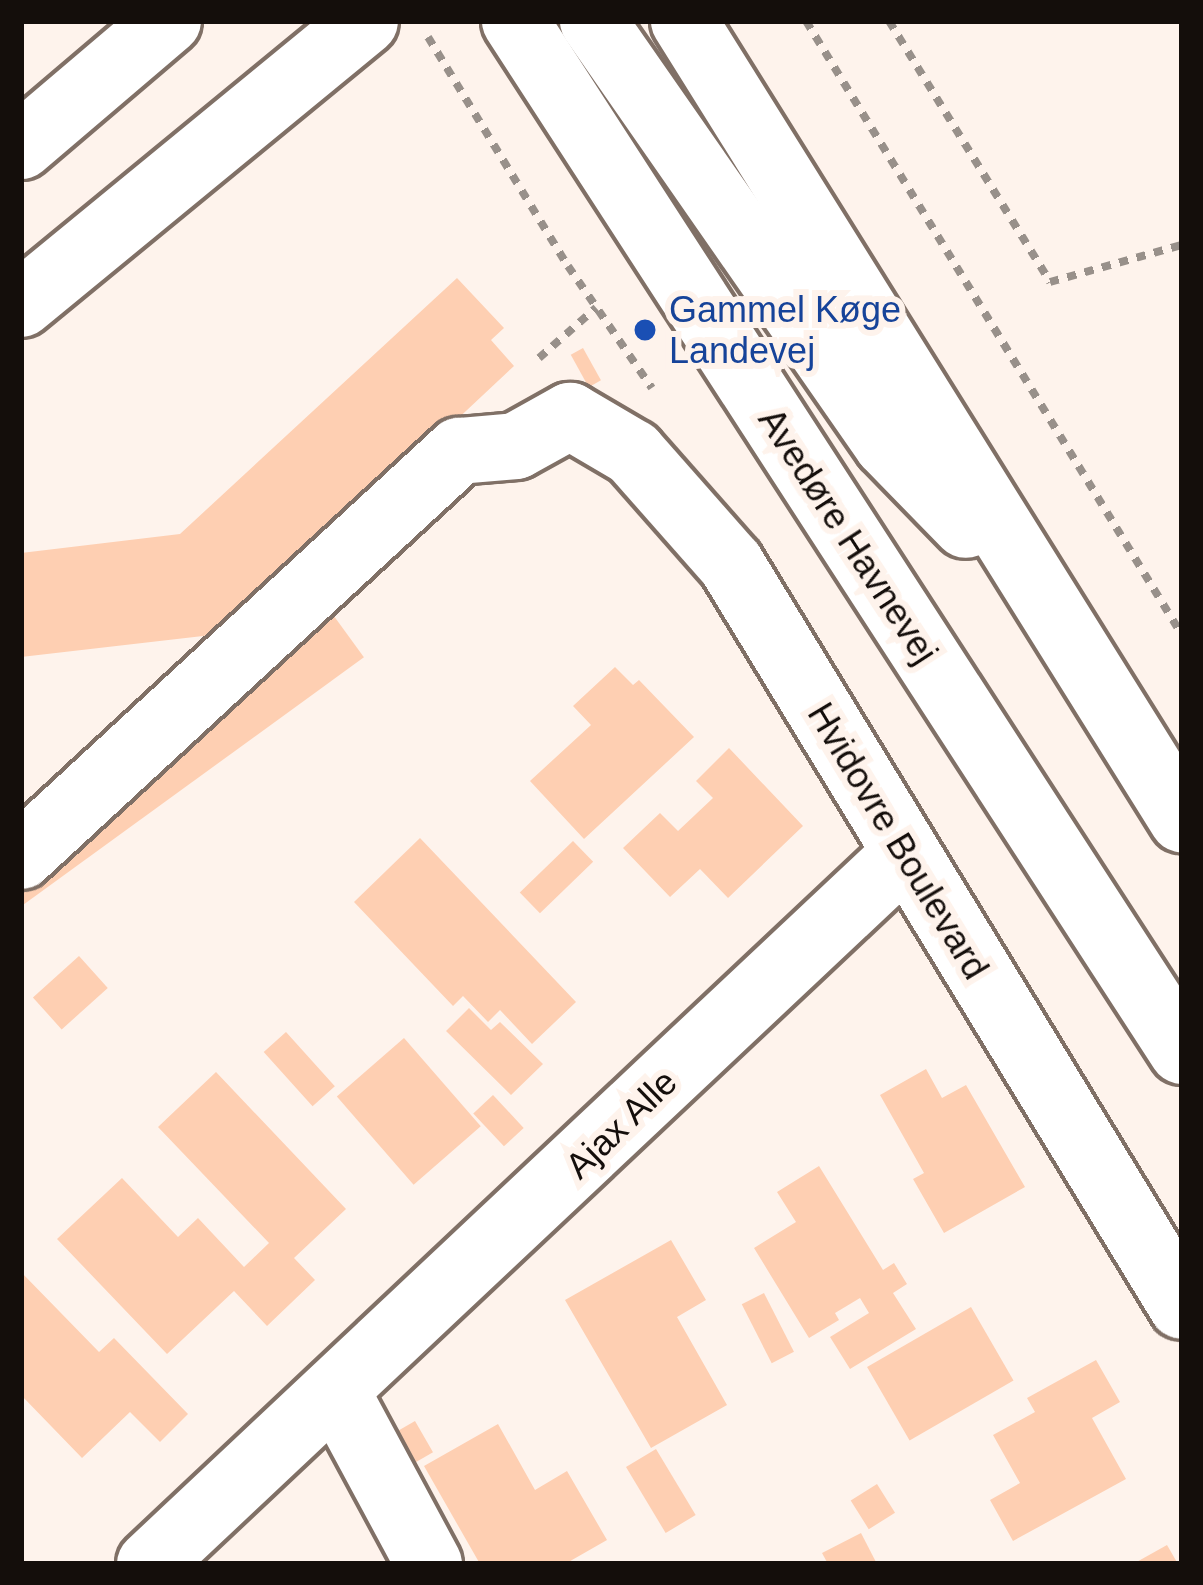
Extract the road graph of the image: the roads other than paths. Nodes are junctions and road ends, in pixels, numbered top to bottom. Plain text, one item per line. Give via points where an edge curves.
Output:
1 (168, 21) edge
2 (365, 21) edge
3 (514, 21) edge
4 (593, 21) edge
5 (684, 21) edge
6 (21, 146) edge
7 (21, 304) edge
8 (1057, 617) junction
9 (1182, 818) edge
10 (904, 855) junction
11 (21, 856) edge
12 (1182, 1052) edge
13 (1182, 1306) edge
14 (338, 1393) junction
15 (150, 1564) edge
16 (429, 1564) edge

1 - 6 street
2 - 7 street
3 - 12 street, Avedøre Havnevej
4 - 8 street via 887,444
5 - 8 street
8 - 9 street
10 - 11 street, Hvidovre Boulevard via 731,565 633,453 569,416 517,446 459,451
10 - 13 street, Hvidovre Boulevard
10 - 14 street, Ajax Alle
14 - 15 street, Ajax Alle
14 - 16 street

